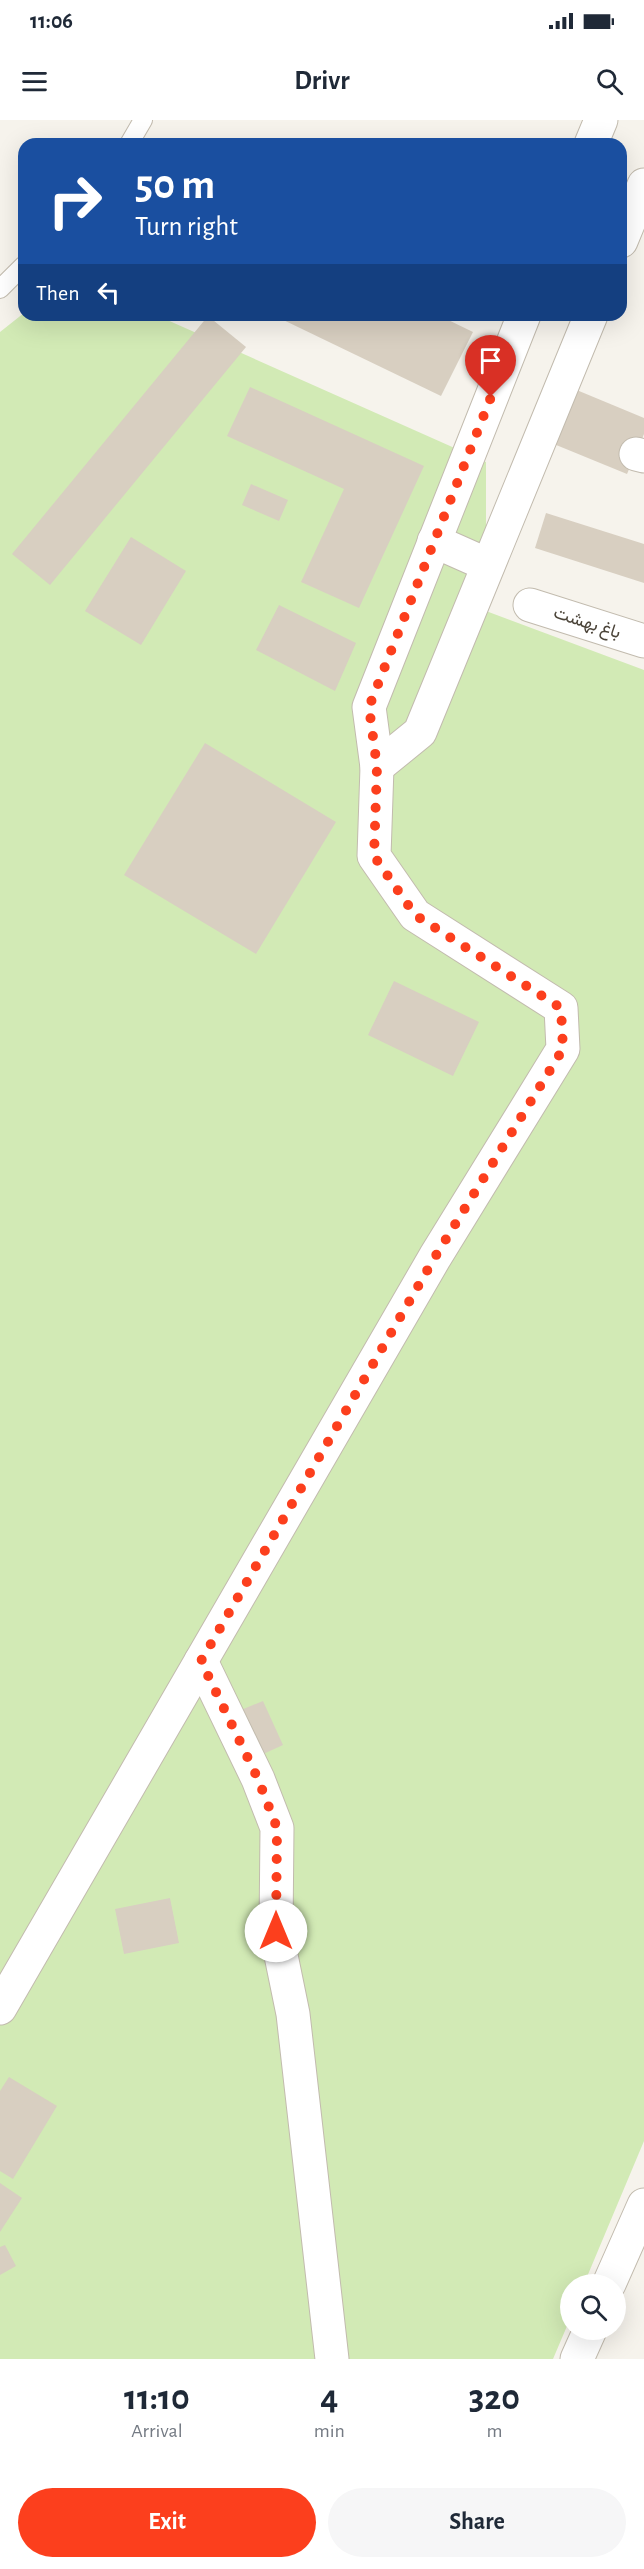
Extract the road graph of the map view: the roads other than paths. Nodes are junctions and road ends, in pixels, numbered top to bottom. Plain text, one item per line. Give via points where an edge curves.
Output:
1 (143, 120) edge
2 (601, 120) edge
3 (132, 138) edge
4 (594, 138) edge
5 (644, 185) edge
6 (627, 226) edge
7 (18, 271) edge
8 (0, 289) edge
9 (522, 321) edge
10 (588, 321) edge
11 (434, 541) junction
12 (488, 565) junction
13 (530, 605) dead end
14 (644, 641) edge
15 (377, 767) junction
16 (201, 1661) junction
17 (0, 2008) edge
18 (644, 2205) edge
19 (613, 2274) edge
20 (586, 2340) edge
21 (332, 2359) edge
22 (577, 2359) edge

1 - 3 lane
2 - 4 street
5 - 6 street
7 - 8 lane
9 - 11 street
10 - 12 street
11 - 12 street
11 - 15 street via 369,707
12 - 15 street via 420,732
13 - 14 street, باغ بهشت
15 - 16 street via 374,856 415,915 561,1008 563,1049 435,1257
16 - 17 street
16 - 21 street via 258,1779 277,1828 276,1931 293,2014
18 - 19 street
20 - 22 street

